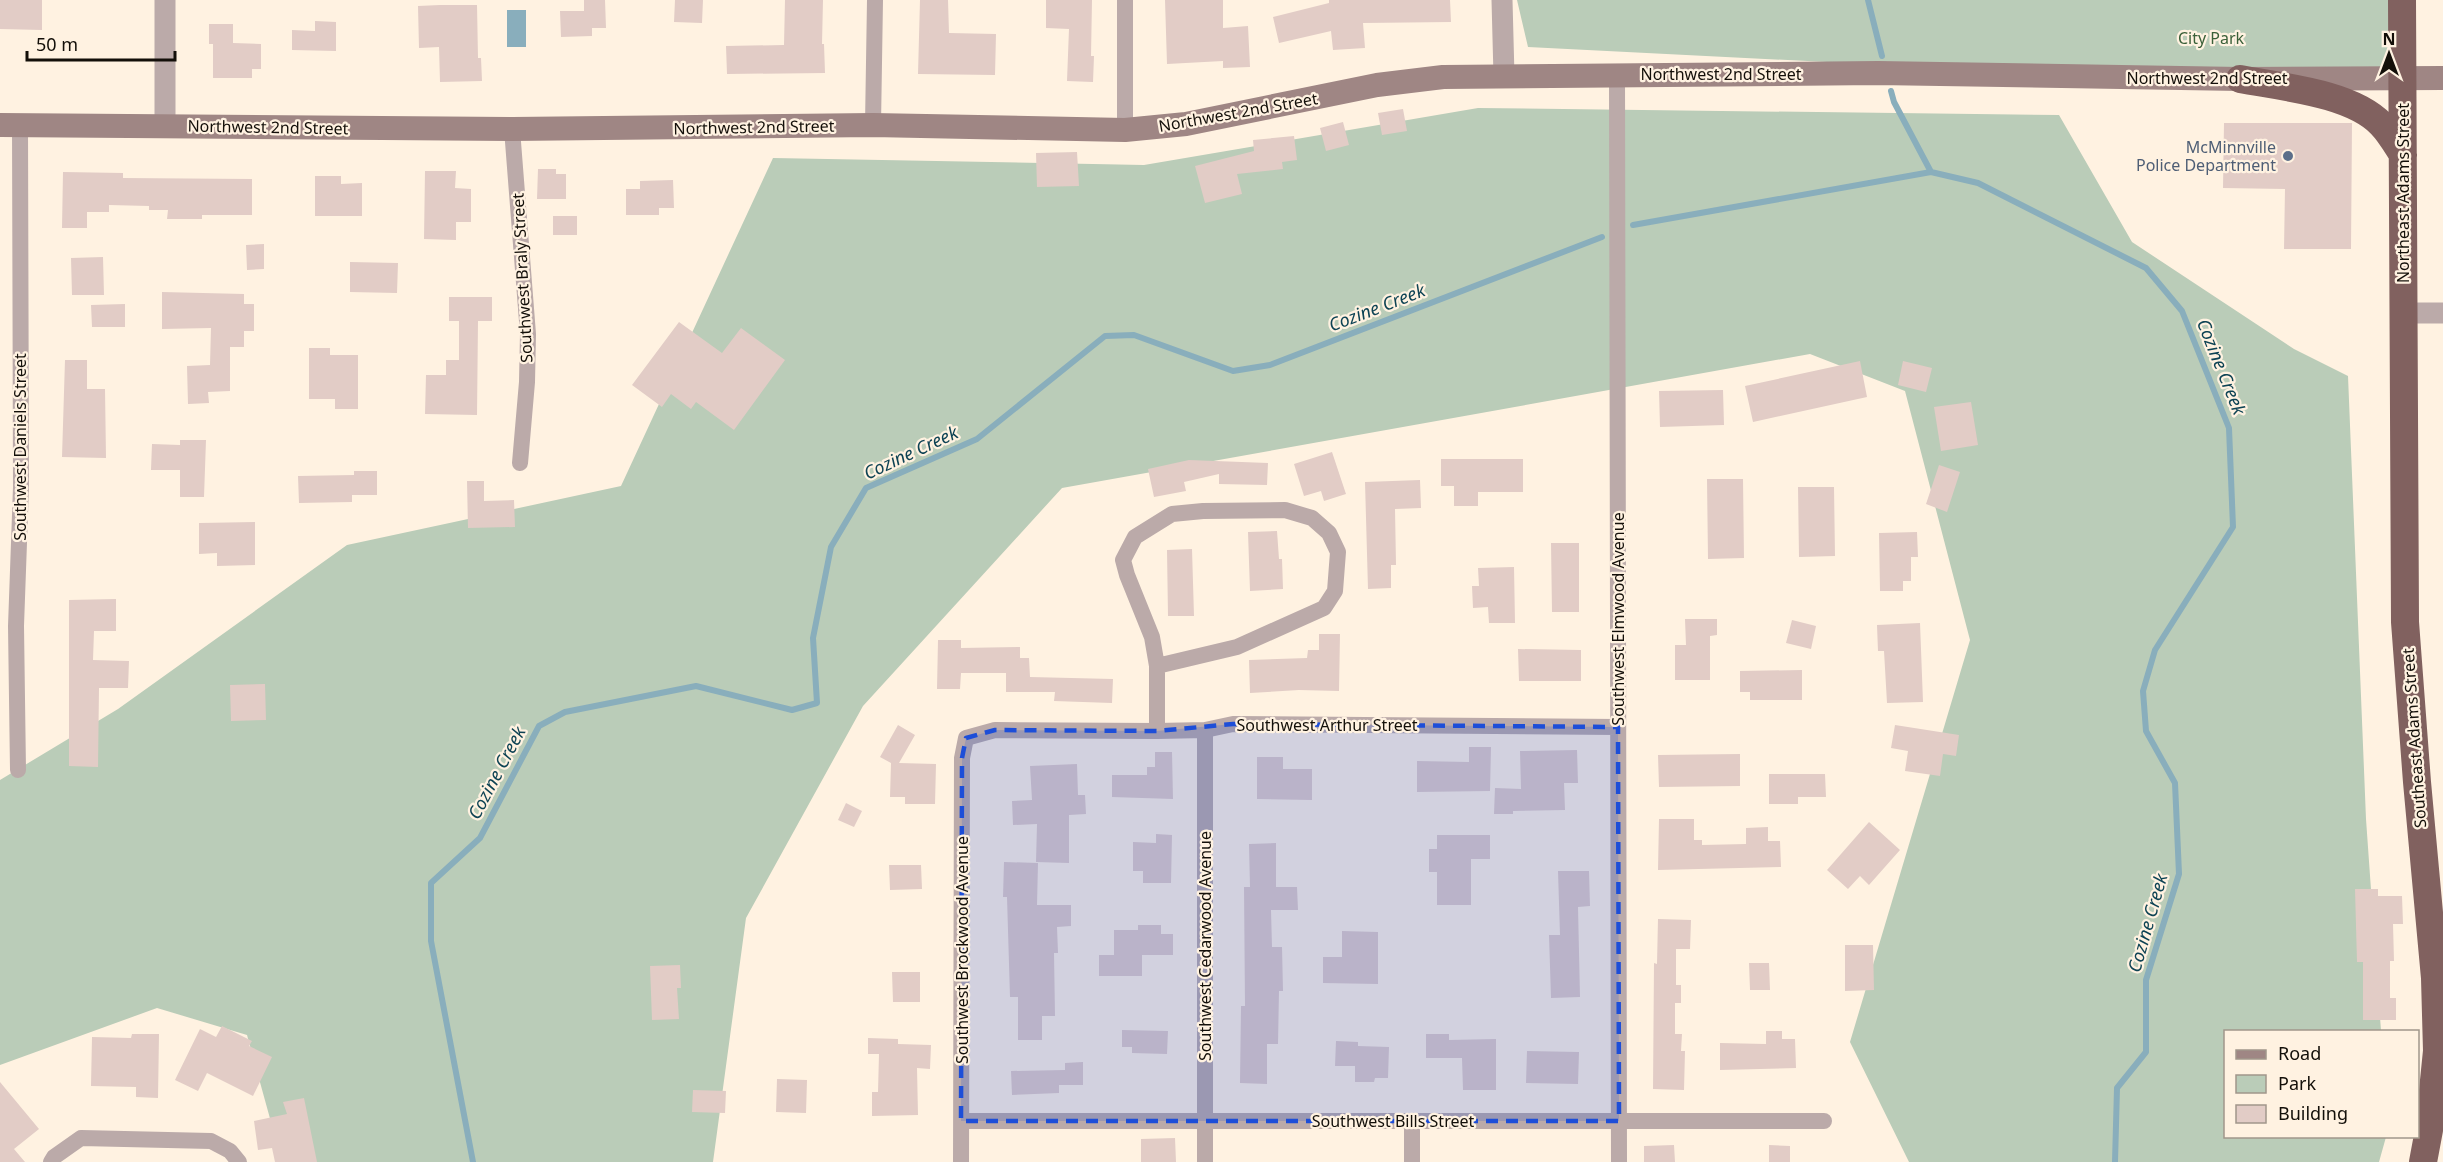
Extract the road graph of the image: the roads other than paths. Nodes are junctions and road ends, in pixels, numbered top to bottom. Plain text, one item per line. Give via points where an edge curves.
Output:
1 (165, 0) edge
2 (875, 0) edge
3 (1125, 0) edge
4 (1502, 0) edge
5 (2402, 0) edge
6 (1617, 75) junction
7 (1504, 76) junction
8 (2403, 78) junction
9 (2443, 78) edge
10 (2240, 79) junction
11 (10, 124) edge
12 (165, 125) junction
13 (873, 125) junction
14 (512, 129) junction
15 (1125, 130) junction
16 (2403, 155) junction
17 (2403, 313) junction
18 (2443, 313) edge
19 (520, 463) dead end
20 (1157, 666) junction
21 (1618, 727) junction
22 (1205, 730) junction
23 (1157, 731) junction
24 (966, 738) joint
25 (18, 770) dead end
26 (961, 1121) junction
27 (1205, 1121) junction
28 (1412, 1121) junction
29 (1619, 1121) junction
30 (1824, 1121) dead end
31 (2436, 1130) edge
32 (51, 1162) edge
33 (239, 1162) edge
34 (961, 1162) edge
35 (1205, 1162) edge
36 (1412, 1162) edge
37 (1619, 1162) edge
38 (2423, 1162) edge

1 - 12 street
2 - 13 street
3 - 15 street
4 - 7 street
5 - 8 highway, Northeast Adams Street
6 - 7 main road, Northwest 2nd Street
6 - 10 main road, Northwest 2nd Street via 1878,73
6 - 21 street, Southwest Elmwood Avenue
7 - 15 main road, Northwest 2nd Street via 1443,77 1377,85 1186,124
8 - 9 main road, Northwest 2nd Street
8 - 10 main road, Northwest 2nd Street
8 - 16 highway, Northeast Adams Street
10 - 16 highway via 2318,95 2363,111 2380,123
11 - 12 main road, Northwest 2nd Street
11 - 25 street, Southwest Daniels Street via 21,487 16,626
12 - 14 main road, Northwest 2nd Street
13 - 14 main road, Northwest 2nd Street
13 - 15 main road, Northwest 2nd Street
14 - 19 street, Southwest Braly Street via 528,334
16 - 17 highway, Northeast Adams Street
17 - 18 street
17 - 31 highway, Southeast Adams Street via 2405,622 2435,978
20 - 20 street via 1237,647 1324,608 1335,591 1338,552 1329,533 1312,518 1285,510 1203,511 1172,514 1136,537 1123,560 1152,637
20 - 23 street
21 - 22 street, Southwest Arthur Street via 1233,724
21 - 29 street, Southwest Elmwood Avenue
22 - 23 street, Southwest Arthur Street
22 - 27 street, Southwest Cedarwood Avenue
23 - 24 street, Southwest Arthur Street via 995,730
24 - 26 street, Southwest Brockwood Avenue via 962,758
26 - 27 street, Southwest Bills Street
26 - 34 street, Southwest Brockwood Avenue
27 - 28 street, Southwest Bills Street
27 - 35 street, Southwest Cedarwood Avenue
28 - 29 street, Southwest Bills Street
28 - 36 street
29 - 30 street, Southwest Bills Street
29 - 37 street, Southwest Elmwood Avenue
31 - 38 highway, Southeast Adams Street
32 - 33 street via 81,1138 211,1141 230,1151

